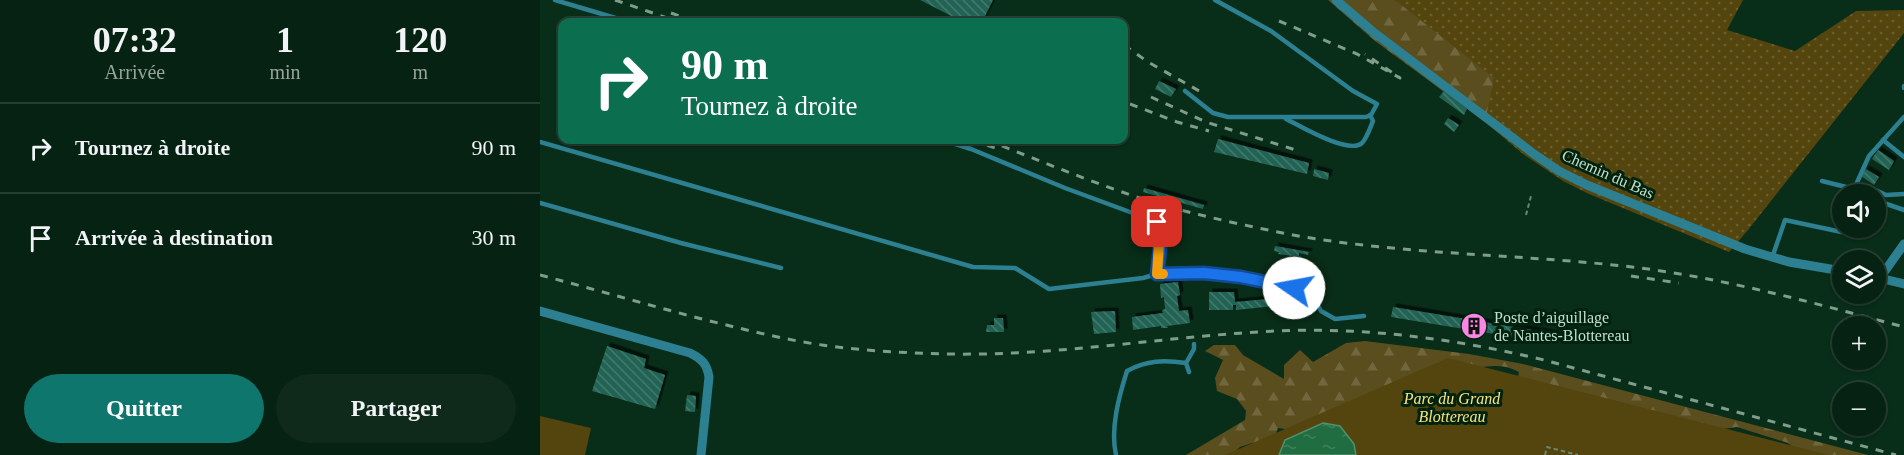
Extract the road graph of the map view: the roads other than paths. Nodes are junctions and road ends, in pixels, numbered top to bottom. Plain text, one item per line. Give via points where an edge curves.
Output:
1 (555, 0) edge
2 (1215, 0) edge
3 (1336, 0) edge
4 (615, 18) edge
5 (1185, 92) dead end
6 (1370, 115) junction
7 (1283, 117) junction
8 (1904, 117) edge
9 (1884, 140) junction
10 (540, 142) edge
11 (955, 144) edge
12 (1904, 157) edge
13 (1822, 181) dead end
14 (1834, 184) edge
15 (1856, 184) edge
16 (1904, 194) edge
17 (1886, 195) edge
18 (540, 203) edge
19 (1886, 204) edge
20 (1904, 210) edge
21 (1832, 230) edge
22 (1904, 244) edge
23 (1772, 258) junction
24 (1886, 267) edge
25 (781, 268) dead end
26 (1832, 270) edge
27 (1157, 274) junction
28 (1886, 280) edge
29 (1904, 284) edge
30 (540, 311) edge
31 (1364, 316) dead end
32 (1194, 344) dead end
33 (1186, 363) junction
34 (1189, 372) dead end
35 (701, 455) edge
36 (1116, 455) edge

1 - 4 lane
2 - 6 lane via 1271,32 1377,104
3 - 23 street, Chemin du Bas via 1559,171
5 - 7 lane via 1221,116
6 - 7 lane
6 - 7 lane via 1373,121 1364,141 1354,146 1318,136
8 - 9 lane
9 - 12 lane
9 - 15 lane via 1869,156
10 - 27 lane via 973,267 1015,268 1049,289
11 - 27 lane via 1157,222
13 - 14 lane
16 - 17 lane
18 - 25 lane
19 - 20 lane
21 - 23 lane via 1785,220
22 - 24 street
23 - 26 street, Chemin du Bas
27 - 31 lane via 1241,277 1294,288 1314,298 1321,311 1335,319
28 - 29 street
30 - 35 street via 690,353 704,361 709,377
32 - 33 lane
33 - 34 lane
33 - 36 lane via 1143,362 1127,371 1114,432

